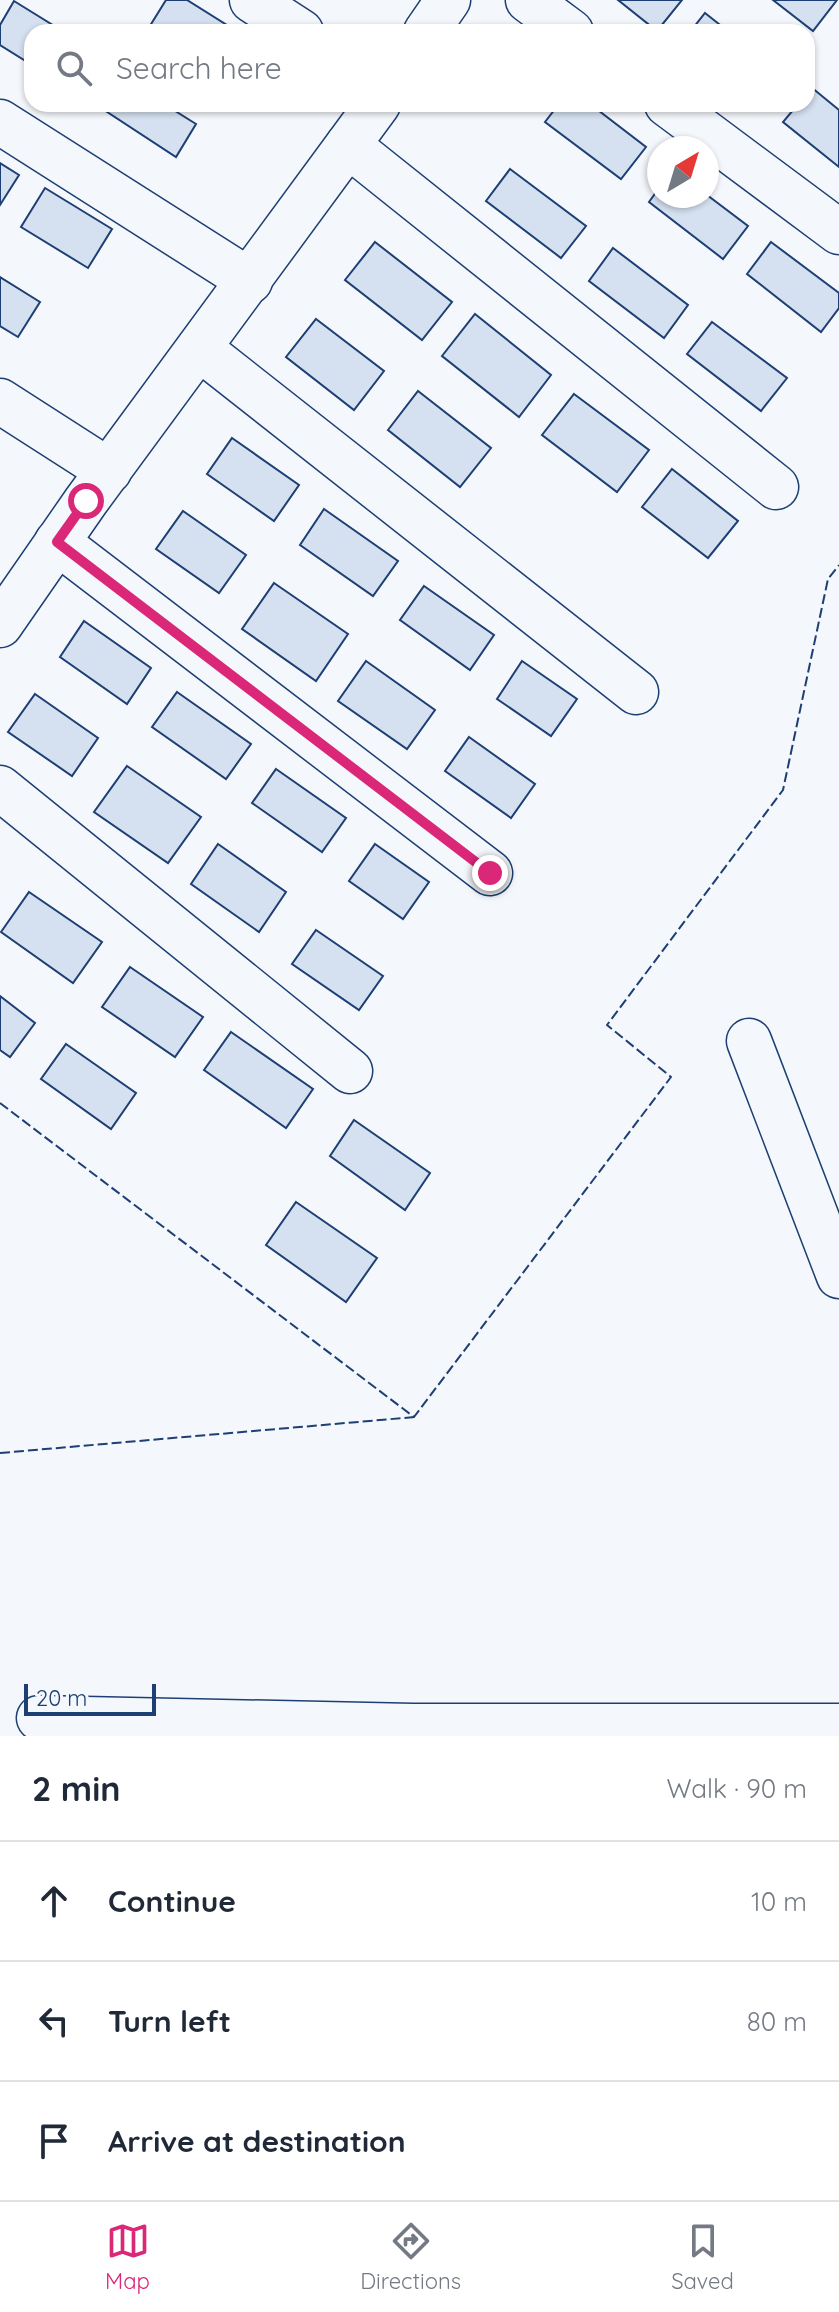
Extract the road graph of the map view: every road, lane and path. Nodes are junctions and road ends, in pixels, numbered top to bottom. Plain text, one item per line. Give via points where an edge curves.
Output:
1 (252, 0) edge
2 (448, 0) edge
3 (528, 0) edge
4 (289, 24) edge
5 (432, 24) edge
6 (560, 24) edge
7 (372, 112) edge
8 (678, 112) edge
9 (0, 122) edge
10 (348, 145) junction
11 (839, 232) edge
12 (250, 281) junction
13 (199, 348) junction
14 (0, 401) edge
15 (109, 471) junction
16 (776, 487) dead end
17 (57, 542) junction
18 (0, 625) edge
19 (636, 692) dead end
20 (0, 788) edge
21 (490, 873) dead end
22 (749, 1041) dead end
23 (350, 1071) dead end
24 (839, 1276) edge
25 (39, 1718) dead end
26 (839, 1726) edge

1 - 4 street
2 - 5 street
3 - 6 street
7 - 10 street
8 - 11 street
9 - 12 street
10 - 12 street
10 - 16 street
12 - 13 street
13 - 15 street
13 - 19 street
14 - 15 street
15 - 17 street
17 - 18 street
17 - 21 street
20 - 23 street
22 - 24 street
25 - 26 street via 413,1726

